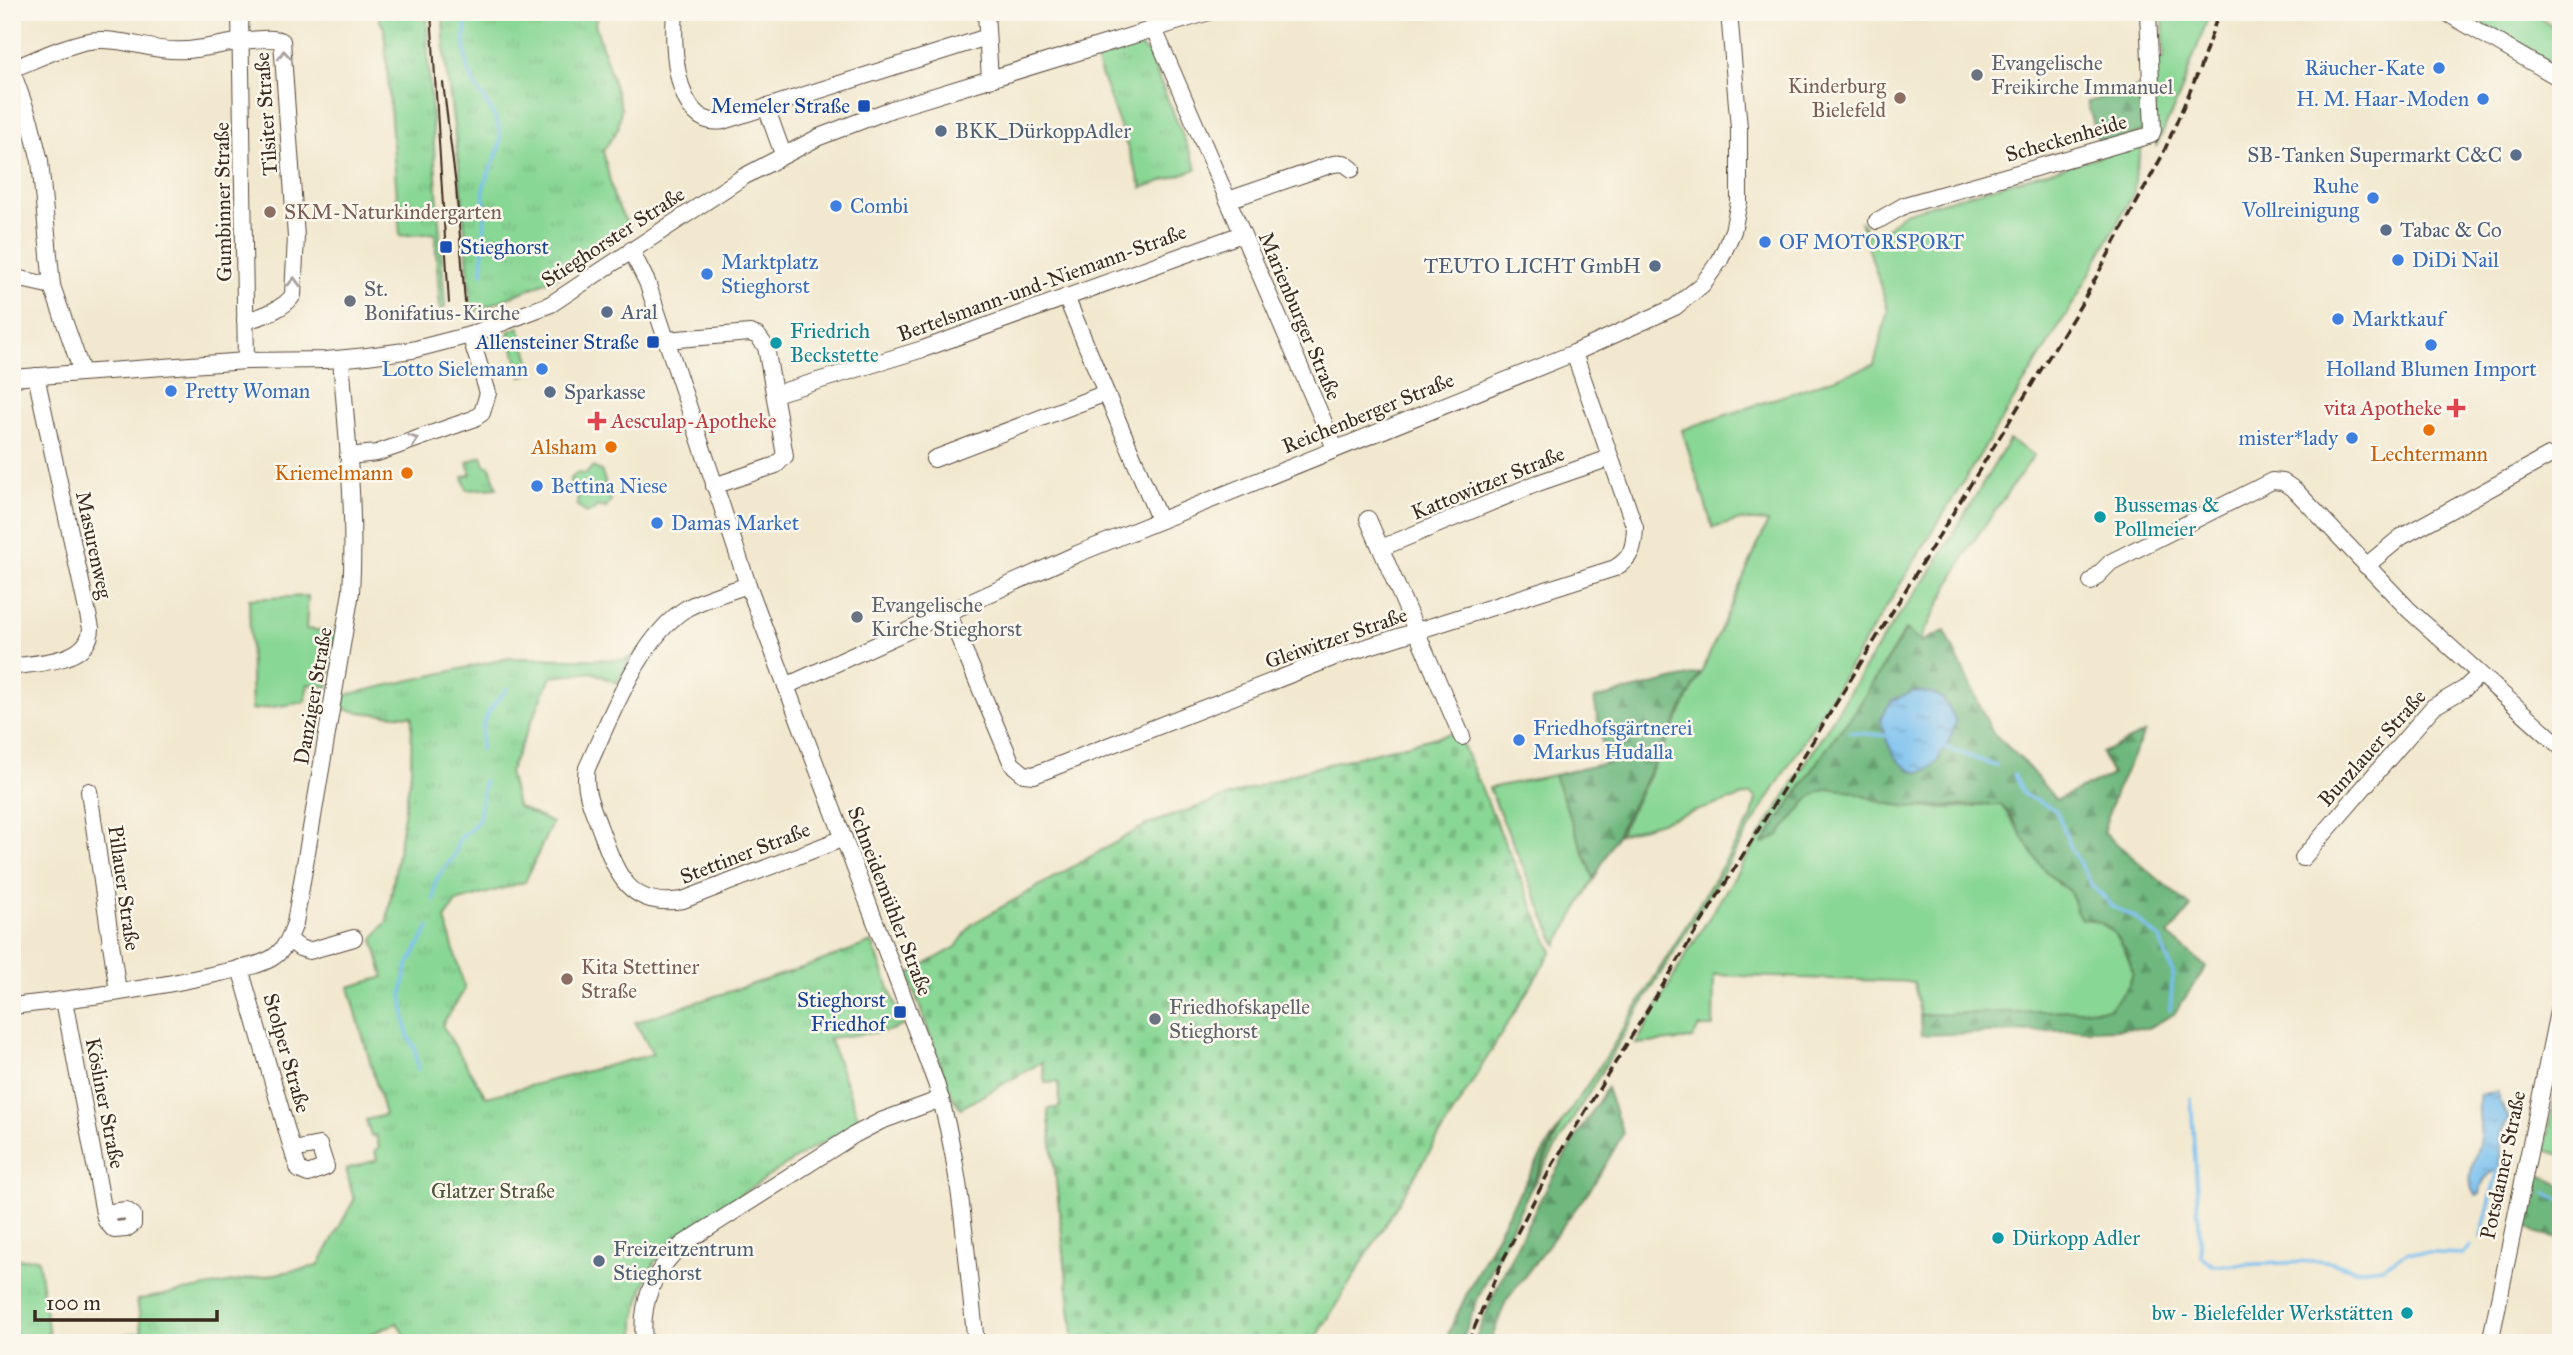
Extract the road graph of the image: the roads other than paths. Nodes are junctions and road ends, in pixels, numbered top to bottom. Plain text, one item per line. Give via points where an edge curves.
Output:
1 (240, 12) edge
2 (675, 12) edge
3 (986, 12) edge
4 (1209, 12) edge
5 (1729, 12) edge
6 (2148, 12) edge
7 (2445, 12) edge
8 (1154, 29) junction
9 (987, 37) junction
10 (242, 43) junction
11 (12, 70) edge
12 (2561, 79) edge
13 (990, 80) junction
14 (766, 107) junction
15 (783, 153) junction
16 (1352, 169) dead end
17 (1228, 200) junction
18 (1877, 221) dead end
19 (1242, 234) junction
20 (631, 250) junction
21 (12, 277) edge
22 (52, 286) junction
23 (1066, 298) junction
24 (245, 320) junction
25 (470, 335) junction
26 (666, 340) junction
27 (1574, 353) junction
28 (341, 359) junction
29 (246, 361) junction
30 (82, 372) junction
31 (36, 376) junction
32 (12, 378) edge
33 (1106, 393) junction
34 (775, 394) junction
35 (1335, 449) junction
36 (348, 456) junction
37 (2549, 456) dead end
38 (1610, 458) junction
39 (934, 459) dead end
40 (714, 486) junction
41 (1159, 519) junction
42 (1368, 519) dead end
43 (1381, 548) junction
44 (2366, 566) junction
45 (2091, 582) dead end
46 (748, 585) junction
47 (948, 612) junction
48 (1418, 632) junction
49 (12, 667) edge
50 (2479, 676) junction
51 (786, 686) junction
52 (1462, 737) dead end
53 (2561, 747) edge
54 (89, 791) dead end
55 (844, 838) junction
56 (2303, 858) dead end
57 (354, 938) dead end
58 (289, 940) junction
59 (240, 968) junction
60 (118, 992) junction
61 (2561, 997) edge
62 (64, 1000) junction
63 (12, 1006) edge
64 (941, 1099) junction
65 (293, 1150) dead end
66 (104, 1213) dead end
67 (643, 1343) edge
68 (976, 1343) edge
69 (2490, 1343) edge

1 - 10 street, Gumbinner Straße
2 - 14 street via 679,76 698,116 718,122
3 - 9 street
4 - 8 street, Stieghorster Straße
5 - 27 street, Reichenberger Straße via 1739,128 1739,202 1720,260 1702,285 1675,307
6 - 18 street, Scheckenheide via 2151,135 1905,205
7 - 12 street
8 - 13 street, Stieghorster Straße
8 - 17 street, Marienburger Straße
9 - 13 street
9 - 14 street
10 - 11 street via 177,51 90,41
10 - 24 street, Gumbinner Straße
24 -> 10 street, Tilsiter Straße via 284,304 293,295 296,237 284,46 276,38
11 - 22 street via 40,161
13 - 15 street, Stieghorster Straße via 854,122
14 - 15 street
15 - 20 street, Stieghorster Straße
16 - 17 street via 1344,163 1334,164
17 - 19 street, Marienburger Straße
19 - 23 street, Bertelsmann-und-Niemann-Straße
19 - 35 street, Marienburger Straße
20 - 25 street, Stieghorster Straße via 559,299
20 - 26 street, Schneidemühler Straße
21 - 22 street
22 - 30 street
23 - 33 street
23 - 34 street, Bertelsmann-und-Niemann-Straße via 923,349
24 - 29 street, Gumbinner Straße
25 - 28 street, Stieghorster Straße via 412,350
36 -> 25 street via 377,453 482,413 488,393
26 - 34 street via 758,335 766,347
26 - 40 street, Schneidemühler Straße
27 - 35 street, Reichenberger Straße
27 - 38 street, Gleiwitzer Straße
28 - 29 street, Stieghorster Straße
28 - 36 street, Danziger Straße
29 - 30 street, Stieghorster Straße
30 - 31 street, Stieghorster Straße
31 - 32 street, Stieghorster Straße
31 - 49 street, Masurenweg via 91,628 79,652
33 - 39 street
33 - 41 street
34 - 40 street via 785,456 776,465
35 - 41 street, Reichenberger Straße
36 - 58 street, Danziger Straße via 354,545 351,592
37 - 44 street via 2391,543
38 - 43 street, Kattowitzer Straße
38 - 48 street, Gleiwitzer Straße via 1636,528 1629,559 1615,568
40 - 46 street, Schneidemühler Straße
41 - 47 street, Reichenberger Straße
42 - 43 street
43 - 48 street
44 - 45 street via 2291,485 2272,481 2111,562
44 - 50 street
46 - 51 street, Schneidemühler Straße
46 - 55 street, Stettiner Straße via 679,614 642,656 621,695 586,777 587,792 615,868 623,883 637,894 672,902
47 - 48 street, Gleiwitzer Straße via 1012,764 1024,774 1044,771 1332,658
47 - 51 street, Reichenberger Straße
48 - 52 street
50 - 53 street
50 - 56 street, Bunzlauer Straße via 2433,708
51 - 55 street, Schneidemühler Straße
54 - 60 street, Pillauer Straße
55 - 64 street, Schneidemühler Straße
57 - 58 street via 309,951
58 - 59 street via 272,958
59 - 60 street
59 - 65 street, Stolper Straße
60 - 62 street
61 - 69 street, Potsdamer Straße
62 - 63 street
62 - 66 street, Kösliner Straße
64 - 67 street via 854,1135 683,1244 663,1264 647,1295
64 - 68 street, Schneidemühler Straße via 956,1163

